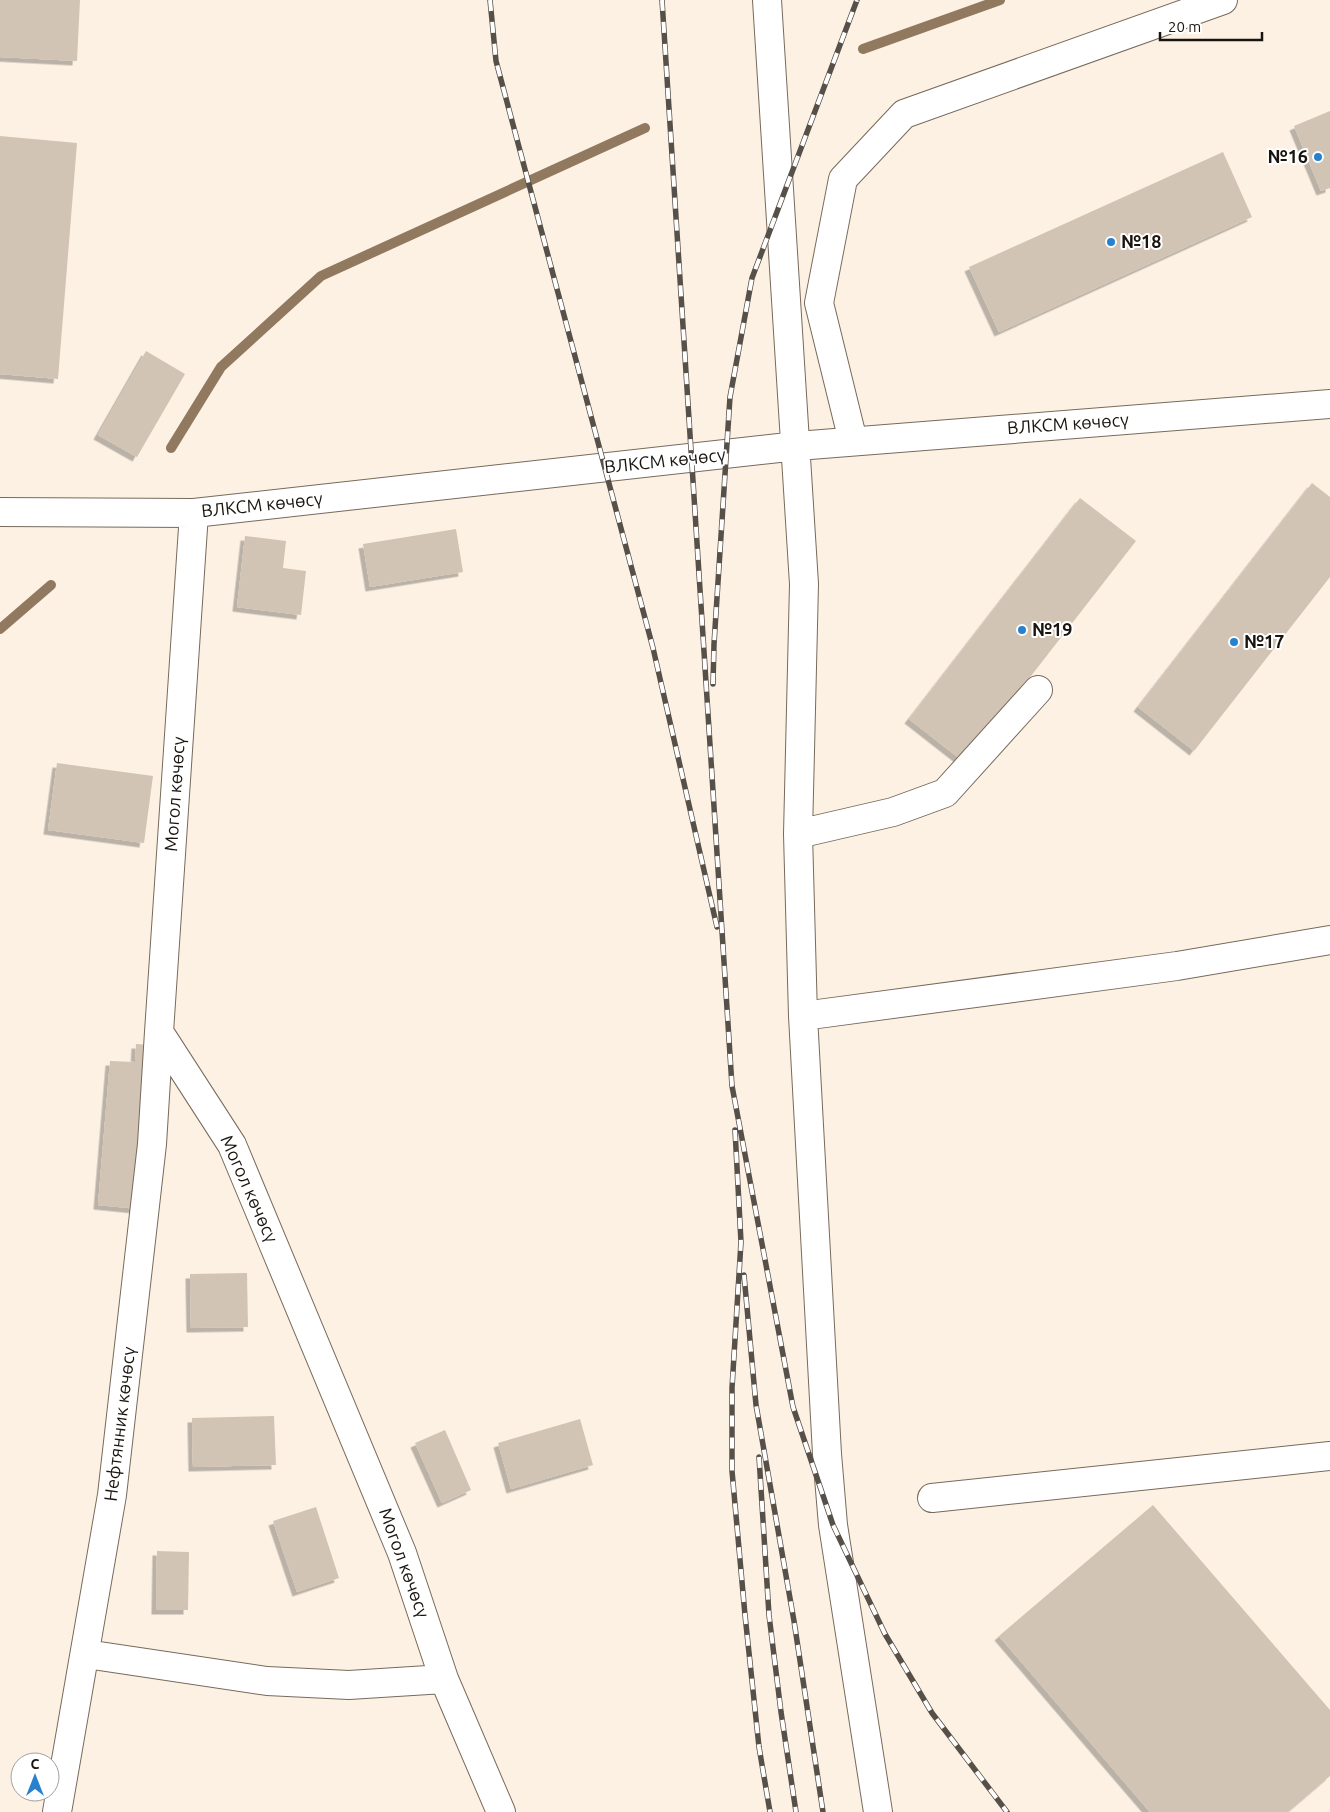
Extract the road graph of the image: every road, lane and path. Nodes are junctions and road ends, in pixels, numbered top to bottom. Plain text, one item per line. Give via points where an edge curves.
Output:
1 (768, 0) edge
2 (1223, 0) edge
3 (1330, 404) edge
4 (853, 441) junction
5 (797, 446) junction
6 (0, 512) edge
7 (194, 513) junction
8 (1038, 690) dead end
9 (798, 834) junction
10 (1330, 940) edge
11 (803, 1016) junction
12 (159, 1032) junction
13 (1330, 1456) edge
14 (932, 1498) dead end
15 (86, 1654) junction
16 (444, 1678) junction
17 (57, 1812) edge
18 (501, 1812) edge
19 (878, 1812) edge

1 - 5 street
2 - 4 street via 904,114 843,179 819,303
3 - 4 street, ВЛКСМ көчөсү
4 - 5 street, ВЛКСМ көчөсү
5 - 7 street, ВЛКСМ көчөсү
5 - 9 street via 804,584
6 - 7 street, ВЛКСМ көчөсү
7 - 12 street, Могол көчөсү
8 - 9 street via 945,793 893,812
9 - 11 street
10 - 11 street via 1177,966
11 - 19 street via 833,1525
12 - 15 street, Нефтянник көчөсү via 152,1144 112,1495
12 - 16 street, Могол көчөсү via 232,1145 402,1553
13 - 14 street
15 - 16 street via 266,1681 349,1685
15 - 17 street, Нефтянник көчөсү
16 - 18 street, Могол көчөсү

